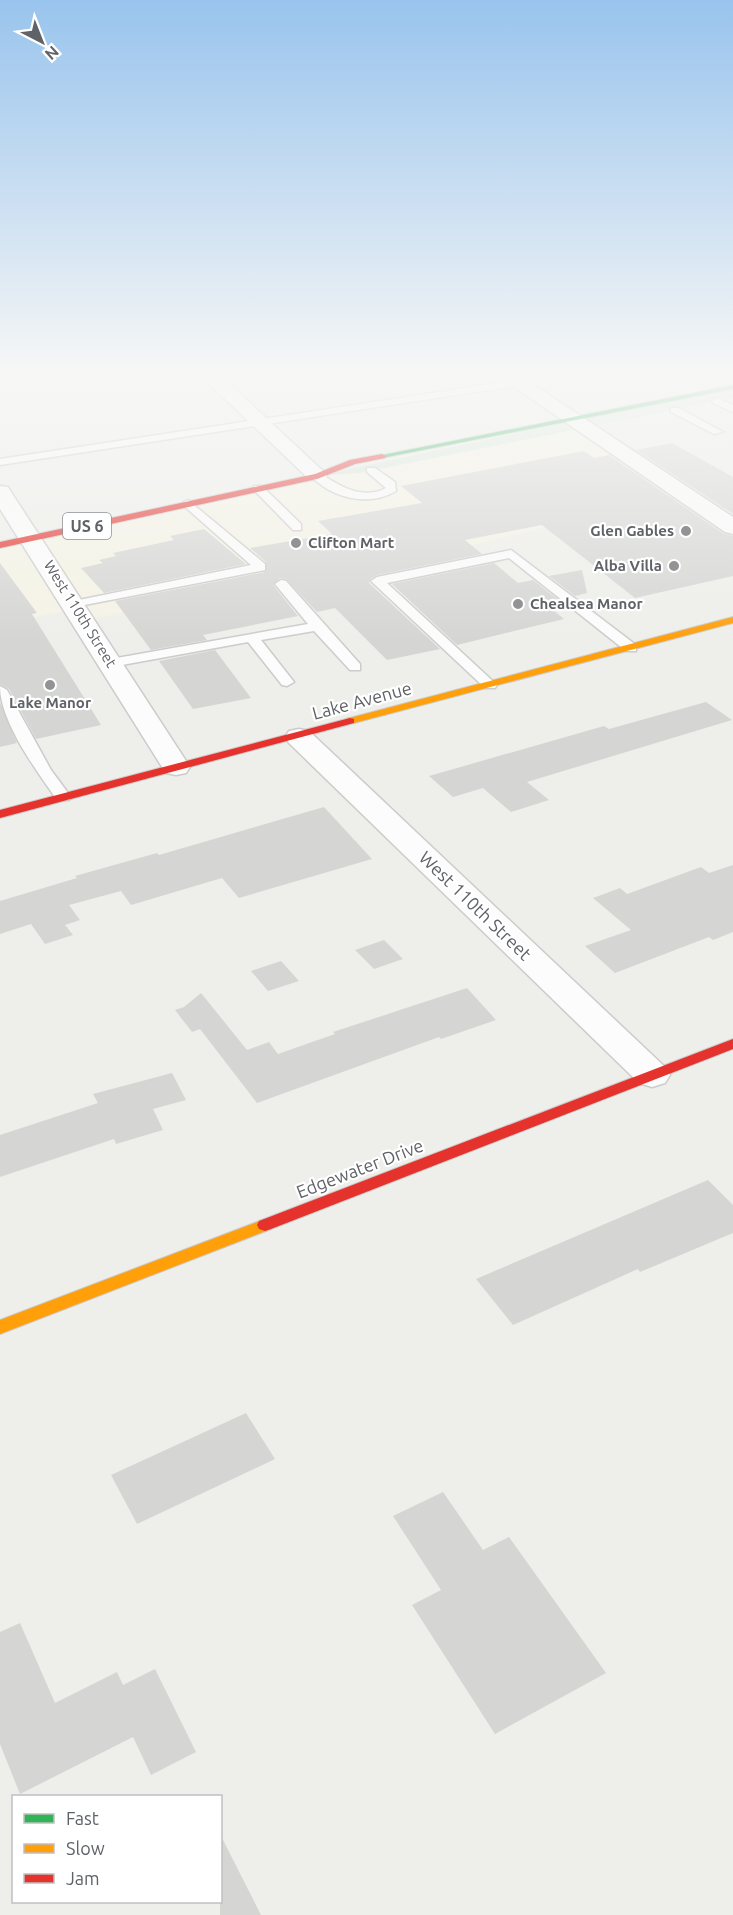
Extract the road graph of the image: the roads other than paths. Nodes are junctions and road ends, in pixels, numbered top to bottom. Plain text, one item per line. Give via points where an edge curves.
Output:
1 (304, 464) edge
2 (347, 464) edge
3 (396, 464) edge
4 (637, 464) edge
5 (371, 470) junction
6 (317, 476) junction
7 (258, 488) junction
8 (0, 492) edge
9 (188, 504) junction
10 (297, 527) dead end
11 (733, 528) edge
12 (32, 538) junction
13 (0, 544) edge
14 (280, 584) dead end
15 (74, 605) junction
16 (733, 620) edge
17 (317, 626) junction
18 (252, 638) junction
19 (631, 648) junction
20 (111, 663) junction
21 (355, 667) dead end
22 (287, 682) dead end
23 (490, 686) junction
24 (0, 690) edge
25 (298, 737) junction
26 (176, 767) junction
27 (63, 797) junction
28 (0, 814) edge
29 (733, 1044) edge
30 (652, 1076) junction
31 (0, 1328) edge

1 - 6 street
2 - 6 main road, US 6
3 - 5 main road, US 6
4 - 11 street
5 - 6 main road, US 6
5 - 6 lane via 391,484 392,489 372,496 346,494
6 - 7 main road, US 6
7 - 9 main road, US 6
7 - 10 lane
8 - 12 street, West 110th Street
9 - 12 main road, US 6
9 - 15 lane via 261,567
12 - 13 main road, US 6
12 - 15 street, West 110th Street
14 - 17 lane
15 - 20 street, West 110th Street
16 - 19 main road, Lake Avenue
17 - 18 lane
17 - 21 lane
18 - 20 lane
18 - 22 lane
19 - 23 main road, Lake Avenue
19 - 23 lane via 511,554 377,581
20 - 26 street, West 110th Street
23 - 25 main road, Lake Avenue
24 - 27 lane
25 - 26 main road, Lake Avenue
25 - 30 street, West 110th Street
26 - 27 main road, Lake Avenue
27 - 28 main road, Lake Avenue
29 - 30 main road, Edgewater Drive
30 - 31 main road, Edgewater Drive

